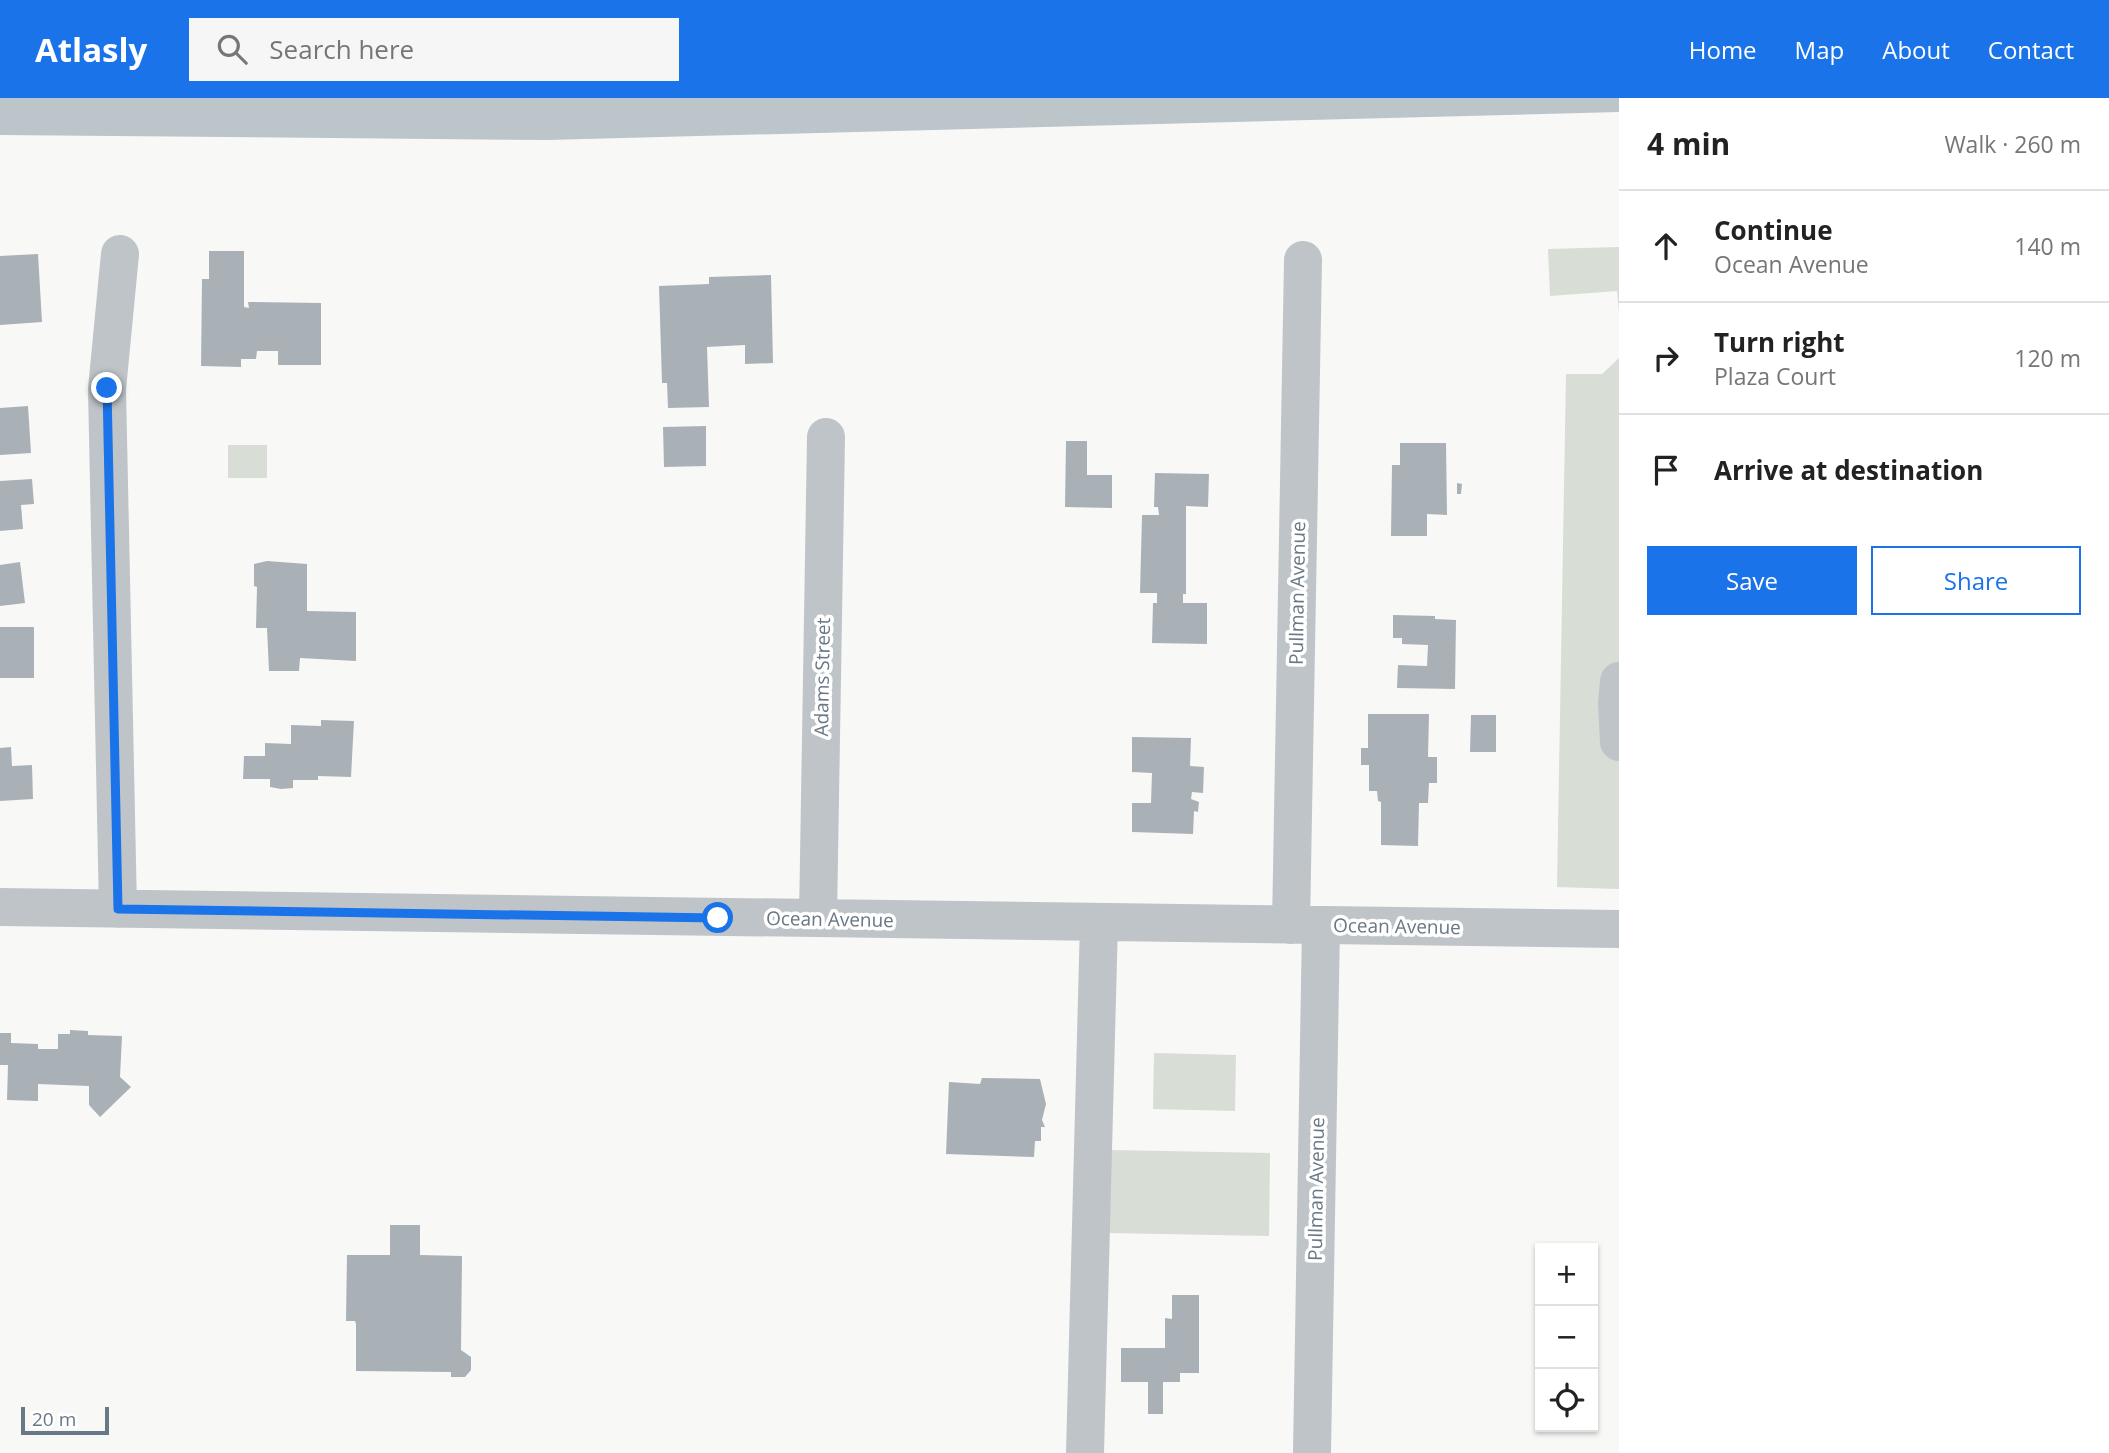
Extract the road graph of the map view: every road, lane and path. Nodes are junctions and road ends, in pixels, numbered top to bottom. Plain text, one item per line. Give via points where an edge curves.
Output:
1 (120, 254) dead end
2 (1303, 260) dead end
3 (826, 436) dead end
4 (1619, 681) edge
5 (1619, 742) edge
6 (0, 907) edge
7 (118, 909) junction
8 (818, 918) junction
9 (1099, 922) junction
10 (1306, 925) junction
11 (1619, 929) edge
12 (1085, 1453) edge
13 (1312, 1453) edge

1 - 7 street via 107,388
2 - 10 street, Pullman Avenue
3 - 8 street, Adams Street
4 - 5 street
6 - 7 street, Ocean Avenue
7 - 8 street, Ocean Avenue
8 - 9 street, Ocean Avenue
9 - 10 street, Ocean Avenue
9 - 12 street
10 - 11 street, Ocean Avenue
10 - 13 street, Pullman Avenue

